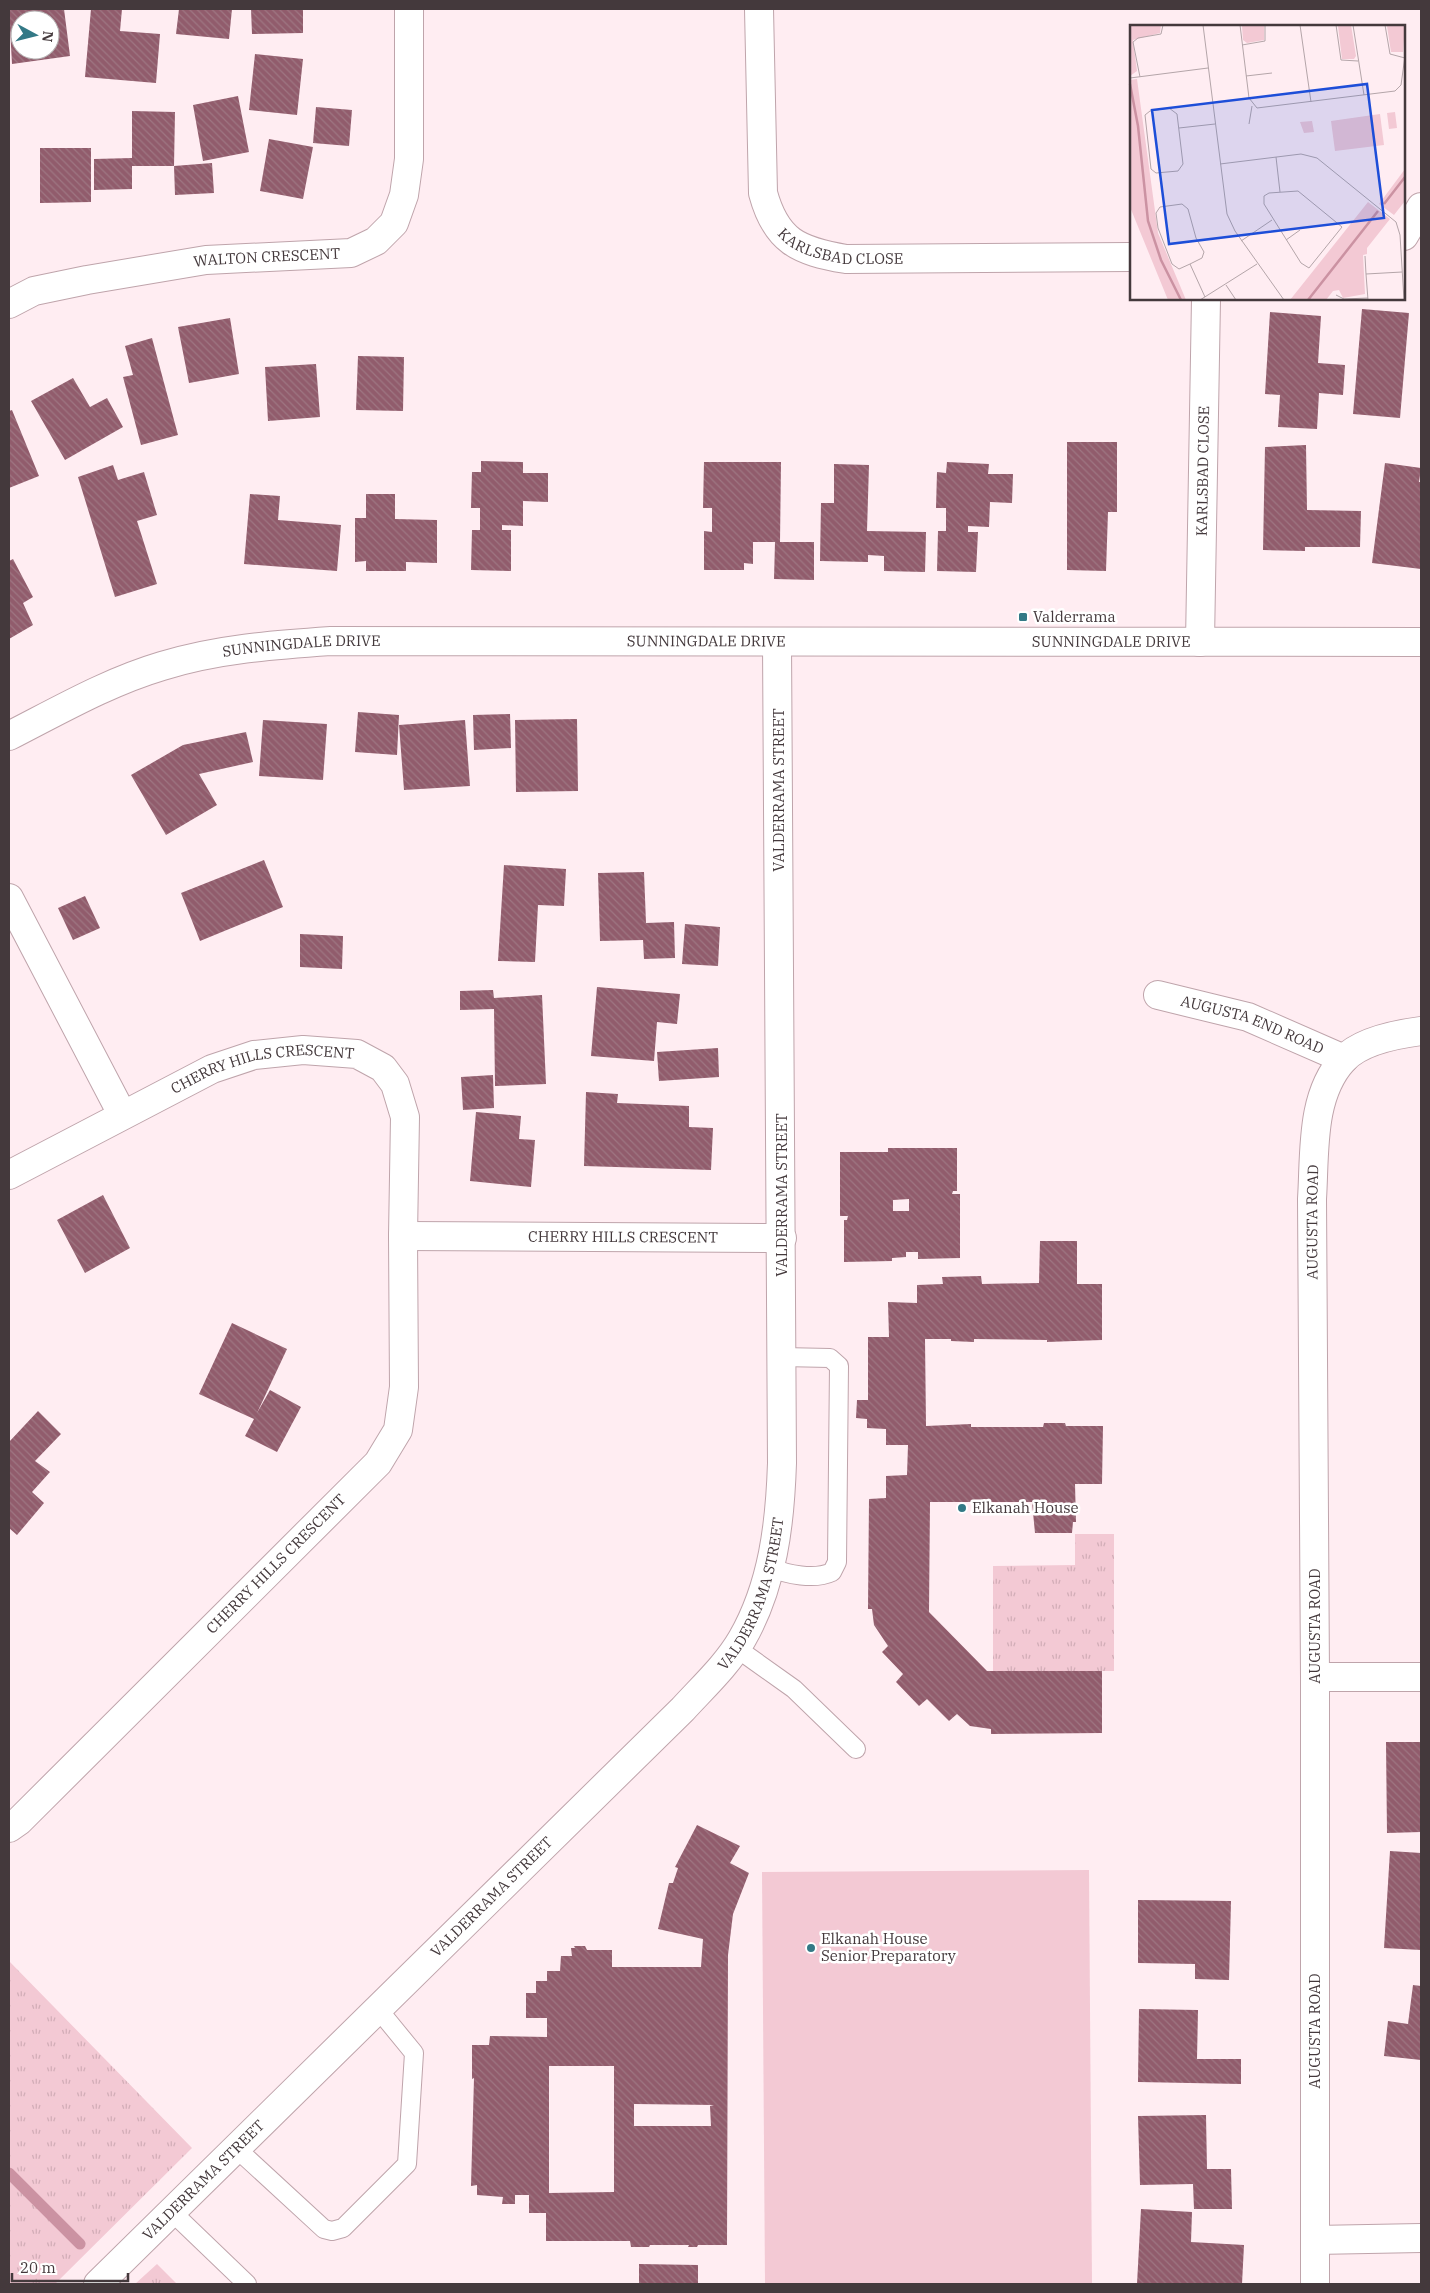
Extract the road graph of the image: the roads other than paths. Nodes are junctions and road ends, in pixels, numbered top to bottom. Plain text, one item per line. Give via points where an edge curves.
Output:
1 (409, 9) edge
2 (759, 9) edge
3 (1421, 207) edge
4 (1405, 234) edge
5 (1130, 257) edge
6 (1206, 300) edge
7 (9, 304) edge
8 (1200, 642) junction
9 (1421, 642) edge
10 (777, 643) junction
11 (9, 736) edge
12 (9, 898) edge
13 (1158, 995) dead end
14 (1421, 1031) edge
15 (1344, 1059) junction
16 (122, 1114) junction
17 (9, 1175) edge
18 (403, 1236) junction
19 (782, 1238) junction
20 (782, 1357) junction
21 (770, 1567) junction
22 (735, 1647) junction
23 (1315, 1677) junction
24 (1421, 1677) edge
25 (856, 1749) dead end
26 (9, 1828) edge
27 (378, 2009) junction
28 (236, 2149) junction
29 (172, 2212) junction
30 (1421, 2238) edge
31 (1315, 2240) junction
32 (98, 2284) edge
33 (247, 2284) edge
34 (1315, 2284) edge

1 - 7 street, WALTON CRESCENT via 409,159 394,223 376,240 351,253 206,260 87,280 34,291
2 - 5 street, KARLSBAD CLOSE via 763,192 768,212 778,230 789,240 821,255 846,259
3 - 4 street
6 - 8 street, KARLSBAD CLOSE
8 - 9 street, SUNNINGDALE DRIVE
8 - 10 street, SUNNINGDALE DRIVE
10 - 11 street, SUNNINGDALE DRIVE via 331,641 244,647 152,670 106,688
10 - 19 street, VALDERRAMA STREET
12 - 16 street
13 - 15 street, AUGUSTA END ROAD via 1248,1017
14 - 15 street via 1388,1036
15 - 23 street, AUGUSTA ROAD via 1320,1101 1312,1199
16 - 17 street, CHERRY HILLS CRESCENT
16 - 18 street, CHERRY HILLS CRESCENT via 212,1069 254,1055 303,1050 357,1054 383,1068 395,1084 405,1117
18 - 19 street, CHERRY HILLS CRESCENT
18 - 26 street, CHERRY HILLS CRESCENT via 404,1387 398,1430 389,1448 378,1463
19 - 20 street, VALDERRAMA STREET
20 - 21 street, VALDERRAMA STREET via 781,1512
20 - 21 lane via 830,1358 839,1366 837,1562 832,1572 823,1577 781,1572
21 - 22 street, VALDERRAMA STREET via 742,1639
22 - 25 lane via 794,1689
22 - 27 street, VALDERRAMA STREET via 683,1709
23 - 24 street
23 - 31 street, AUGUSTA ROAD
27 - 28 street, VALDERRAMA STREET
27 - 28 lane via 414,2053 407,2164 343,2228 324,2229
28 - 29 street, VALDERRAMA STREET
29 - 32 street, VALDERRAMA STREET
29 - 33 lane
30 - 31 street
31 - 34 street, AUGUSTA ROAD

